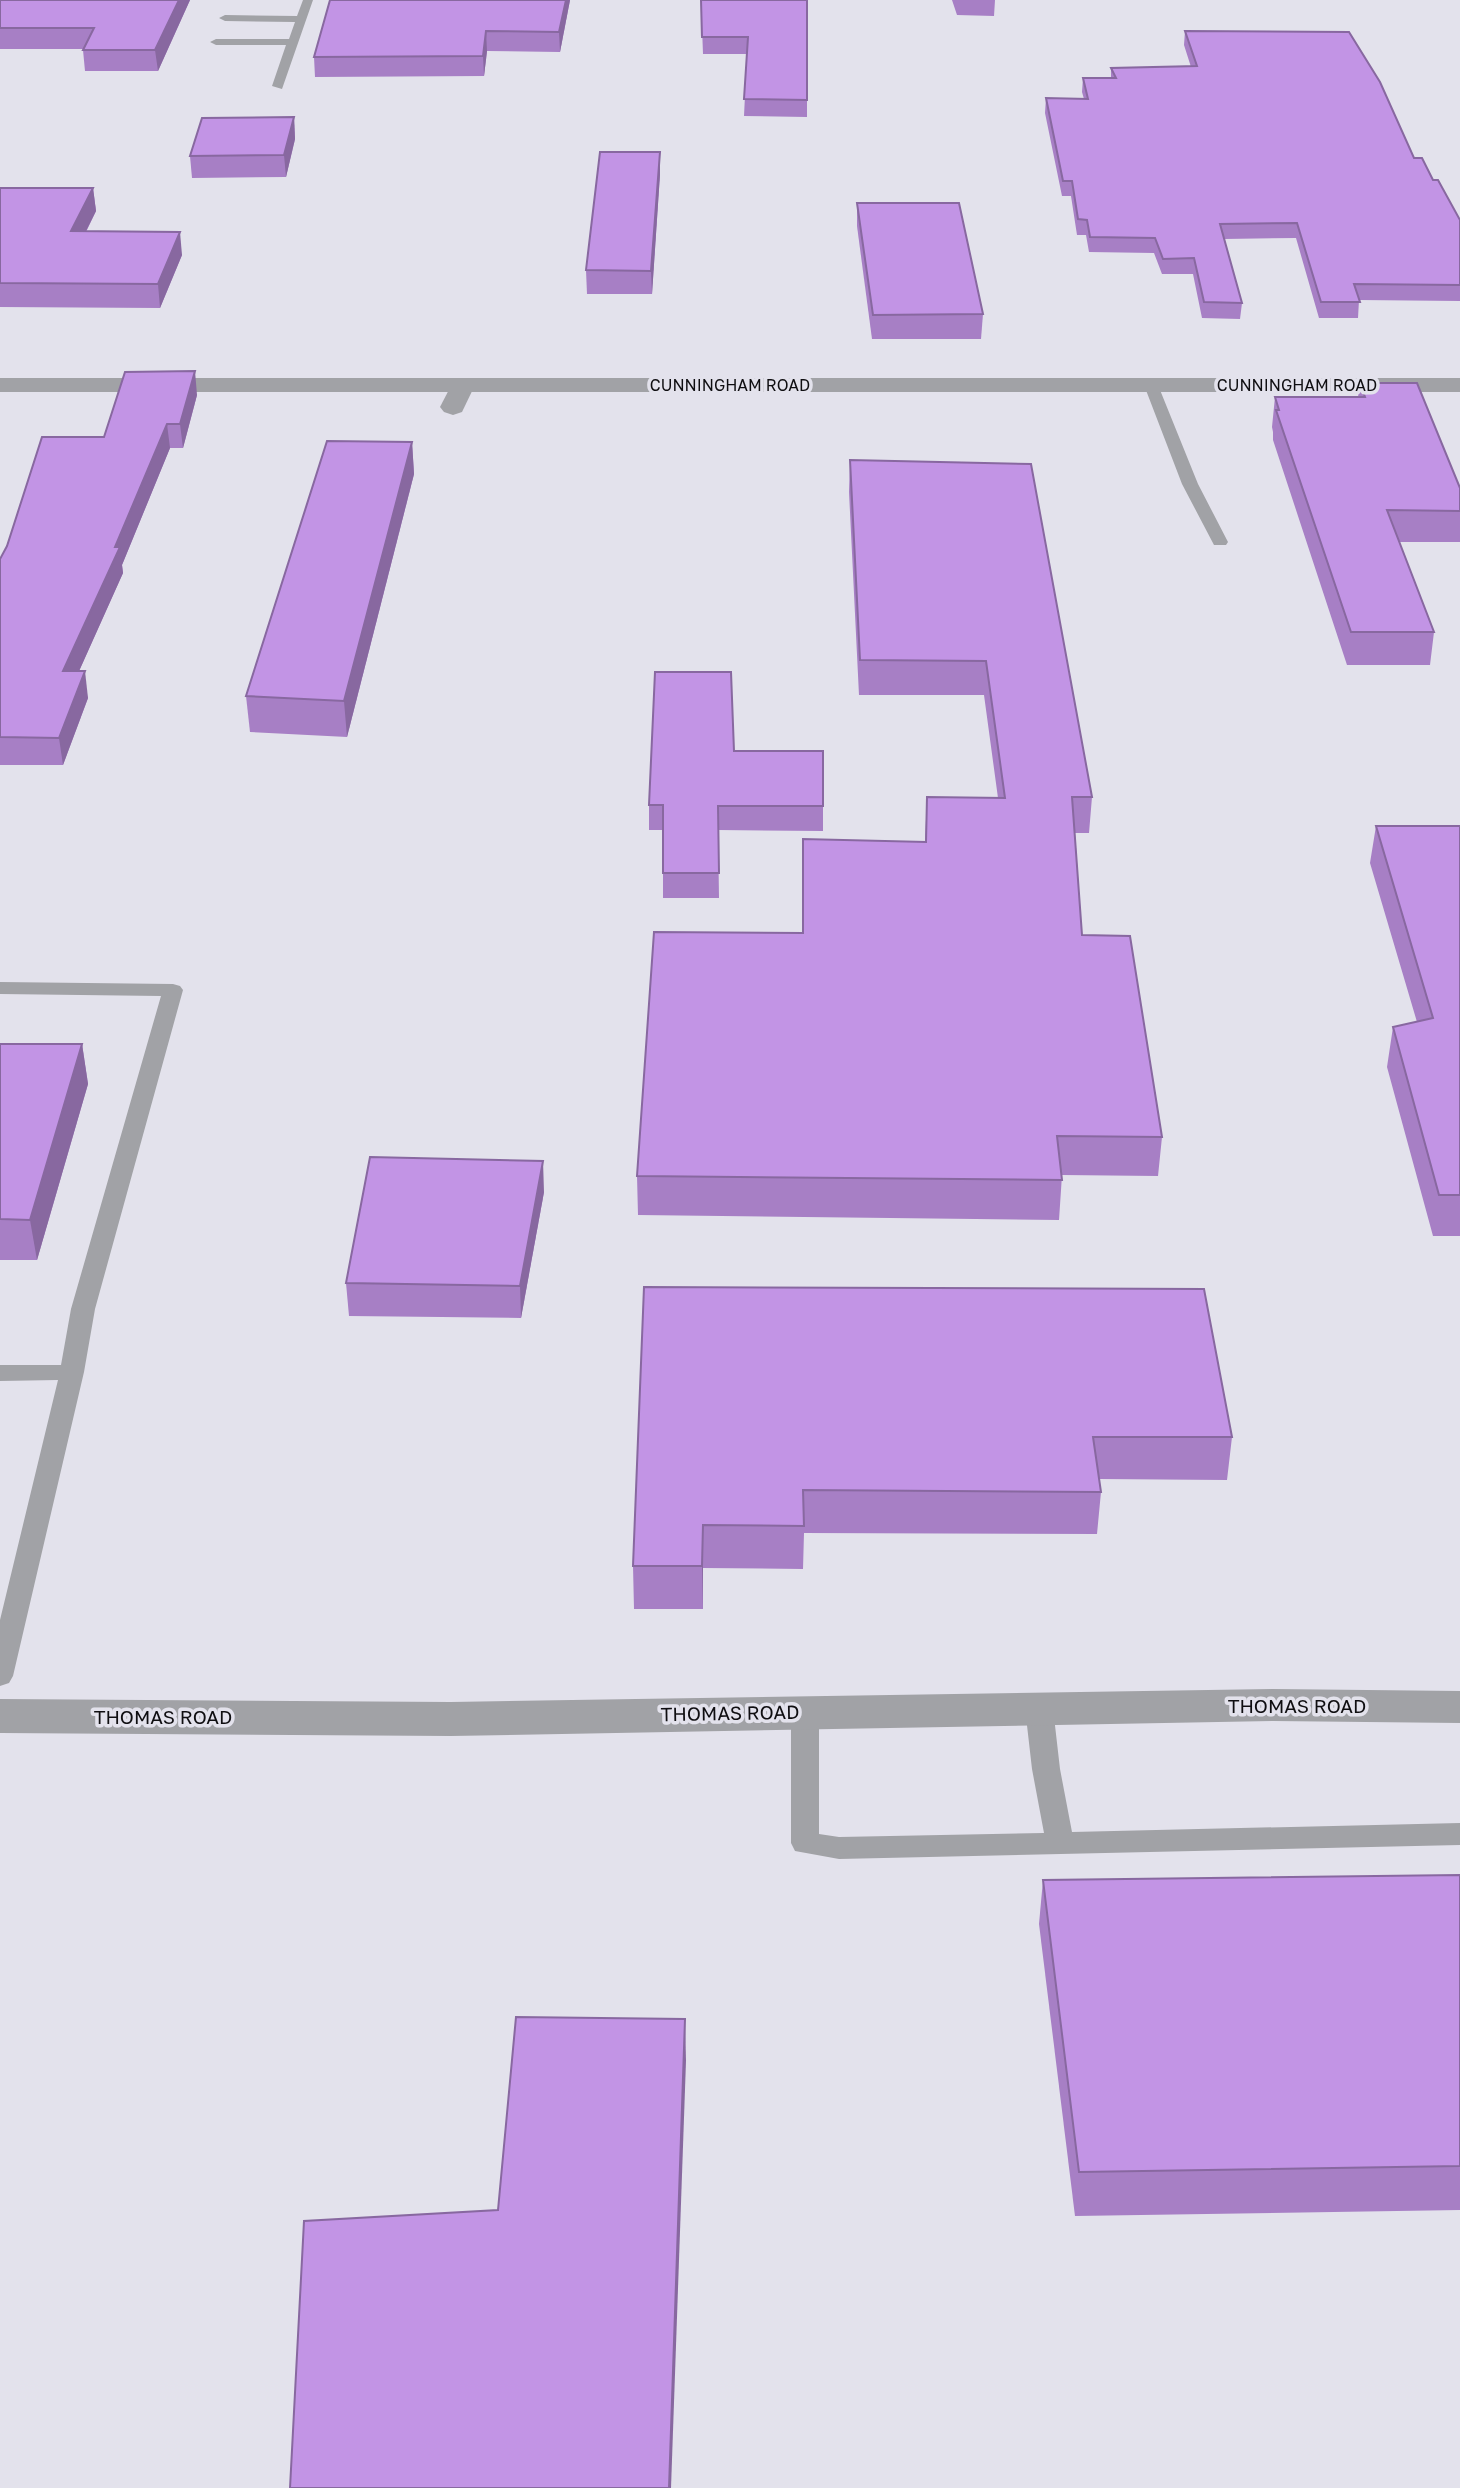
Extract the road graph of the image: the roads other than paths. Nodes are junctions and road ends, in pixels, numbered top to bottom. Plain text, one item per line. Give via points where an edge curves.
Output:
1 (308, 0) edge
2 (225, 18) dead end
3 (301, 19) junction
4 (216, 42) dead end
5 (293, 42) junction
6 (278, 86) dead end
7 (0, 384) edge
8 (1151, 385) junction
9 (1460, 385) edge
10 (1220, 542) dead end
11 (0, 988) edge
12 (72, 1372) junction
13 (0, 1373) edge
14 (0, 1676) edge
15 (1460, 1707) edge
16 (1039, 1708) junction
17 (806, 1712) junction
18 (0, 1716) edge
19 (1460, 1834) edge
20 (1060, 1843) junction

1 - 3 lane
2 - 3 lane
3 - 5 lane
4 - 5 lane
5 - 6 lane
7 - 8 street, CUNNINGHAM ROAD via 458,396
8 - 9 street, CUNNINGHAM ROAD
8 - 10 lane via 1190,484
11 - 12 lane via 173,990 83,1309
12 - 13 lane
12 - 14 lane
15 - 16 street, THOMAS ROAD
16 - 17 street, THOMAS ROAD
16 - 20 lane
17 - 18 street, THOMAS ROAD via 451,1720
17 - 20 lane via 805,1843 839,1848
19 - 20 lane

